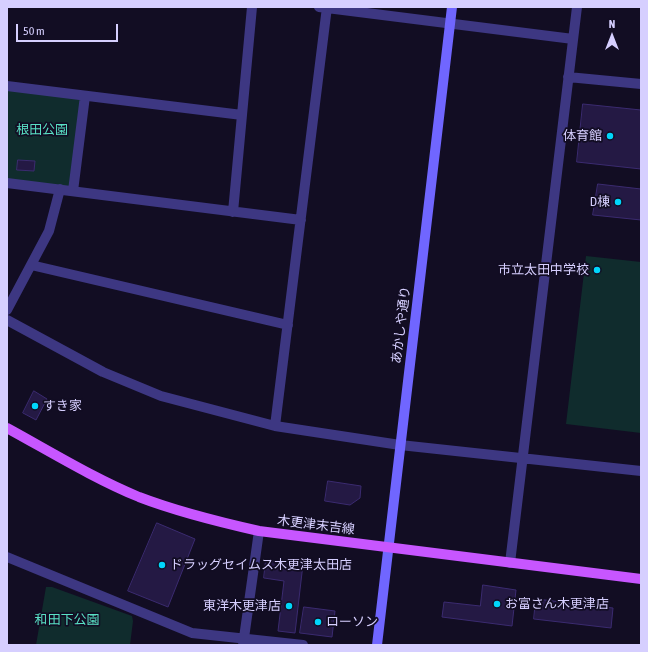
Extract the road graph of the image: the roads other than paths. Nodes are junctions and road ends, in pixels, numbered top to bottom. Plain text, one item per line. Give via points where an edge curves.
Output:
1 (252, 7) edge
2 (324, 7) edge
3 (452, 7) edge
4 (577, 7) edge
5 (450, 23) junction
6 (573, 39) junction
7 (568, 77) junction
8 (641, 84) edge
9 (7, 86) edge
10 (85, 96) junction
11 (242, 115) junction
12 (7, 183) edge
13 (60, 190) junction
14 (73, 191) junction
15 (233, 212) junction
16 (300, 220) junction
17 (31, 265) junction
18 (7, 310) edge
19 (7, 320) edge
20 (288, 325) junction
21 (275, 426) junction
22 (7, 428) edge
23 (400, 445) junction
24 (521, 458) junction
25 (641, 471) edge
26 (259, 531) junction
27 (389, 547) junction
28 (7, 557) edge
29 (510, 563) junction
30 (641, 579) edge
31 (244, 642) edge
32 (303, 645) edge
33 (377, 645) edge

1 - 11 street
2 - 5 street
2 - 16 street
3 - 5 street, あかしや通り
4 - 6 street
5 - 6 street
5 - 23 street, あかしや通り
6 - 7 street
7 - 8 street
7 - 24 street
9 - 10 street
10 - 11 street
10 - 14 street
11 - 15 street
12 - 13 street
13 - 14 street
13 - 17 street via 49,231
14 - 15 street
15 - 16 street
16 - 20 street
17 - 18 street
17 - 20 street
19 - 21 street via 103,372 161,396
20 - 21 street
21 - 23 street
22 - 26 main road, 木更津末吉線 via 69,463 139,497 209,519
23 - 24 street
23 - 27 street, あかしや通り
24 - 25 street
24 - 29 street
26 - 27 main road, 木更津末吉線
26 - 31 street
27 - 29 main road, 木更津末吉線
27 - 33 street, あかしや通り
28 - 31 street via 192,633
29 - 30 main road, 木更津末吉線
31 - 32 street

